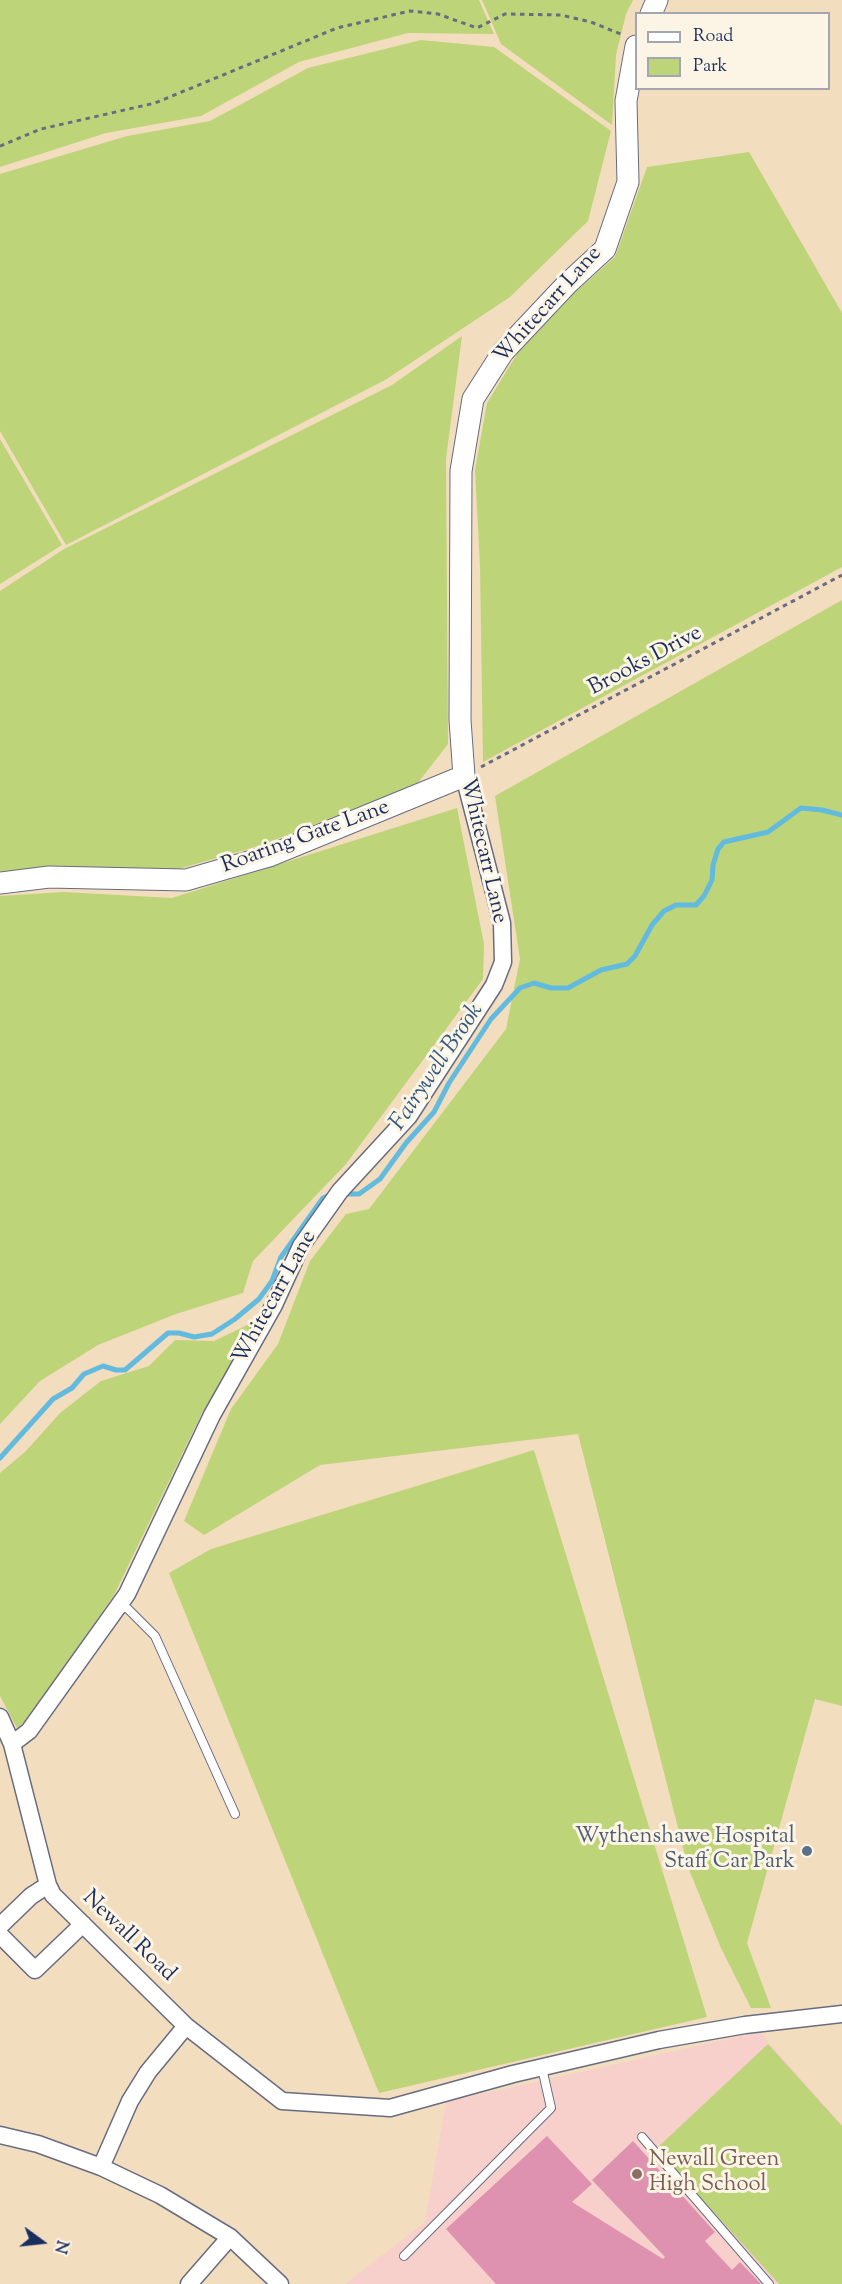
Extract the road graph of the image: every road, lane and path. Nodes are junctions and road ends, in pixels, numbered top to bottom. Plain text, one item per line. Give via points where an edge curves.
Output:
1 (632, 41) edge
2 (0, 146) edge
3 (842, 575) edge
4 (464, 776) junction
5 (0, 883) edge
6 (118, 1605) junction
7 (0, 1717) edge
8 (12, 1744) junction
9 (236, 1814) dead end
10 (48, 1885) junction
11 (83, 1924) junction
12 (0, 1926) edge
13 (0, 1935) edge
14 (842, 2014) edge
15 (186, 2026) junction
16 (542, 2068) junction
17 (0, 2135) edge
18 (642, 2138) dead end
19 (101, 2167) junction
20 (230, 2237) junction
21 (404, 2256) dead end
22 (189, 2284) edge
23 (280, 2284) edge
24 (769, 2284) edge

1 - 2 path via 591,22 561,15 505,14 477,28 438,14 410,11 337,28 155,103 41,129
1 - 4 street, Whitecarr Lane via 626,101 628,182 605,249 503,352 473,399 461,471 460,720
3 - 4 path, Brooks Drive
4 - 5 street, Roaring Gate Lane via 269,856 186,880 49,877
4 - 6 street, Whitecarr Lane via 502,923 503,962 494,985 409,1116 340,1191 301,1246 274,1305 212,1415 127,1594
6 - 8 street, Whitecarr Lane via 29,1731
6 - 9 lane via 128,1609 155,1636
7 - 8 street, Newall Road
8 - 10 street, Newall Road
10 - 11 street, Newall Road
10 - 12 street
11 - 13 street via 35,1970
11 - 15 street, Newall Road
14 - 16 street, Newall Road via 659,2040
15 - 16 street, Newall Road via 282,2101 390,2108
15 - 19 street via 130,2101
16 - 21 lane via 551,2108
17 - 19 street
18 - 24 lane
19 - 20 street via 160,2195
20 - 22 street
20 - 23 street

